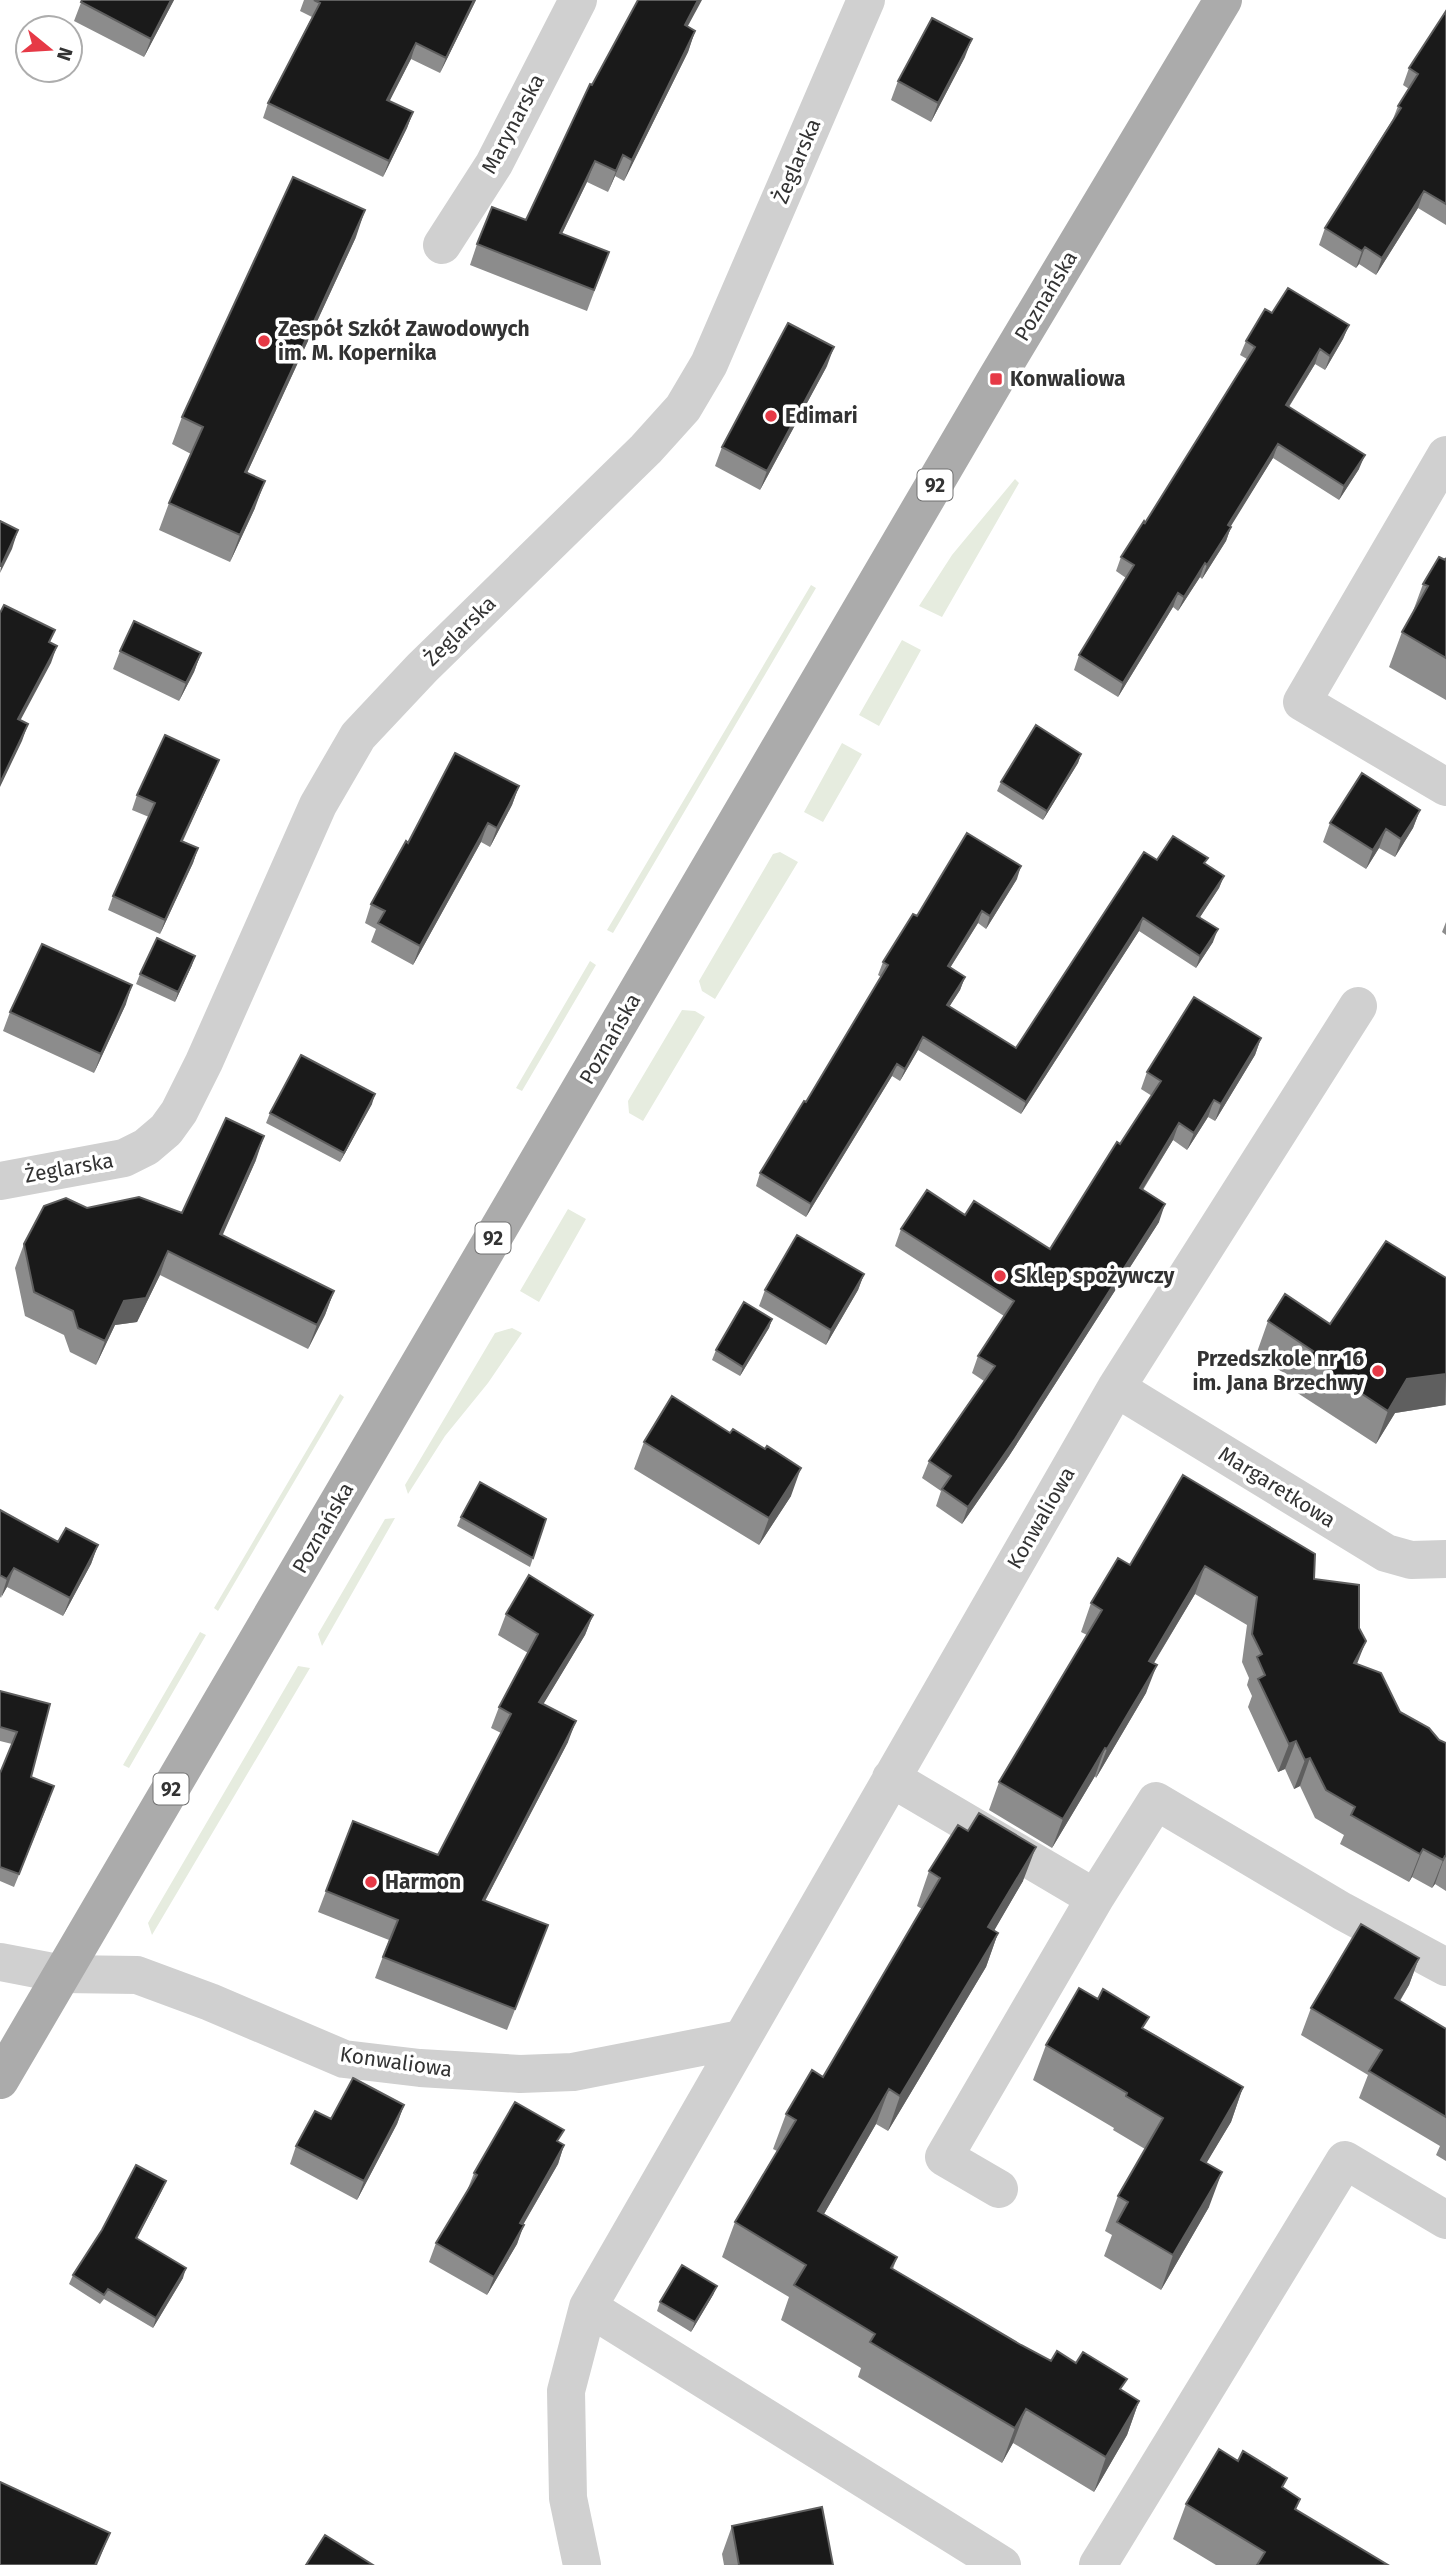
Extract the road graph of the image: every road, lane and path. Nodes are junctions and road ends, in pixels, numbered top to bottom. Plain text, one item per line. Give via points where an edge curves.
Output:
1 (578, 0) edge
2 (866, 0) edge
3 (1223, 0) edge
4 (442, 245) dead end
5 (1446, 455) edge
6 (1446, 787) edge
7 (1358, 1006) dead end
8 (0, 1181) edge
9 (1116, 1388) junction
10 (1446, 1559) edge
11 (891, 1779) junction
12 (1095, 1898) junction
13 (0, 1962) edge
14 (1446, 1967) edge
15 (63, 1973) junction
16 (741, 2039) junction
17 (0, 2080) edge
18 (999, 2189) dead end
19 (1446, 2220) edge
20 (588, 2307) junction
21 (582, 2565) edge
22 (1002, 2565) edge
23 (1098, 2565) edge

1 - 4 street, Marynarska via 494,164
2 - 8 street, Żeglarska via 709,364 683,408 610,487 358,736 318,805 204,1062 166,1130 124,1158
3 - 15 main road, Poznańska / 92 via 996,379
5 - 6 street via 1302,702
7 - 9 street, Konwaliowa
9 - 10 street, Margaretkowa via 1386,1553 1411,1560
9 - 11 street, Konwaliowa
11 - 12 street
11 - 16 street, Konwaliowa
12 - 14 street via 1156,1801
12 - 18 street via 944,2157
13 - 15 street, Konwaliowa
15 - 16 street, Konwaliowa via 137,1975 344,2059 420,2068 573,2072
15 - 17 main road, Poznańska / 92
16 - 20 street, Konwaliowa
19 - 23 street via 1345,2160
20 - 21 street, Konwaliowa via 566,2391 568,2498
20 - 22 street

